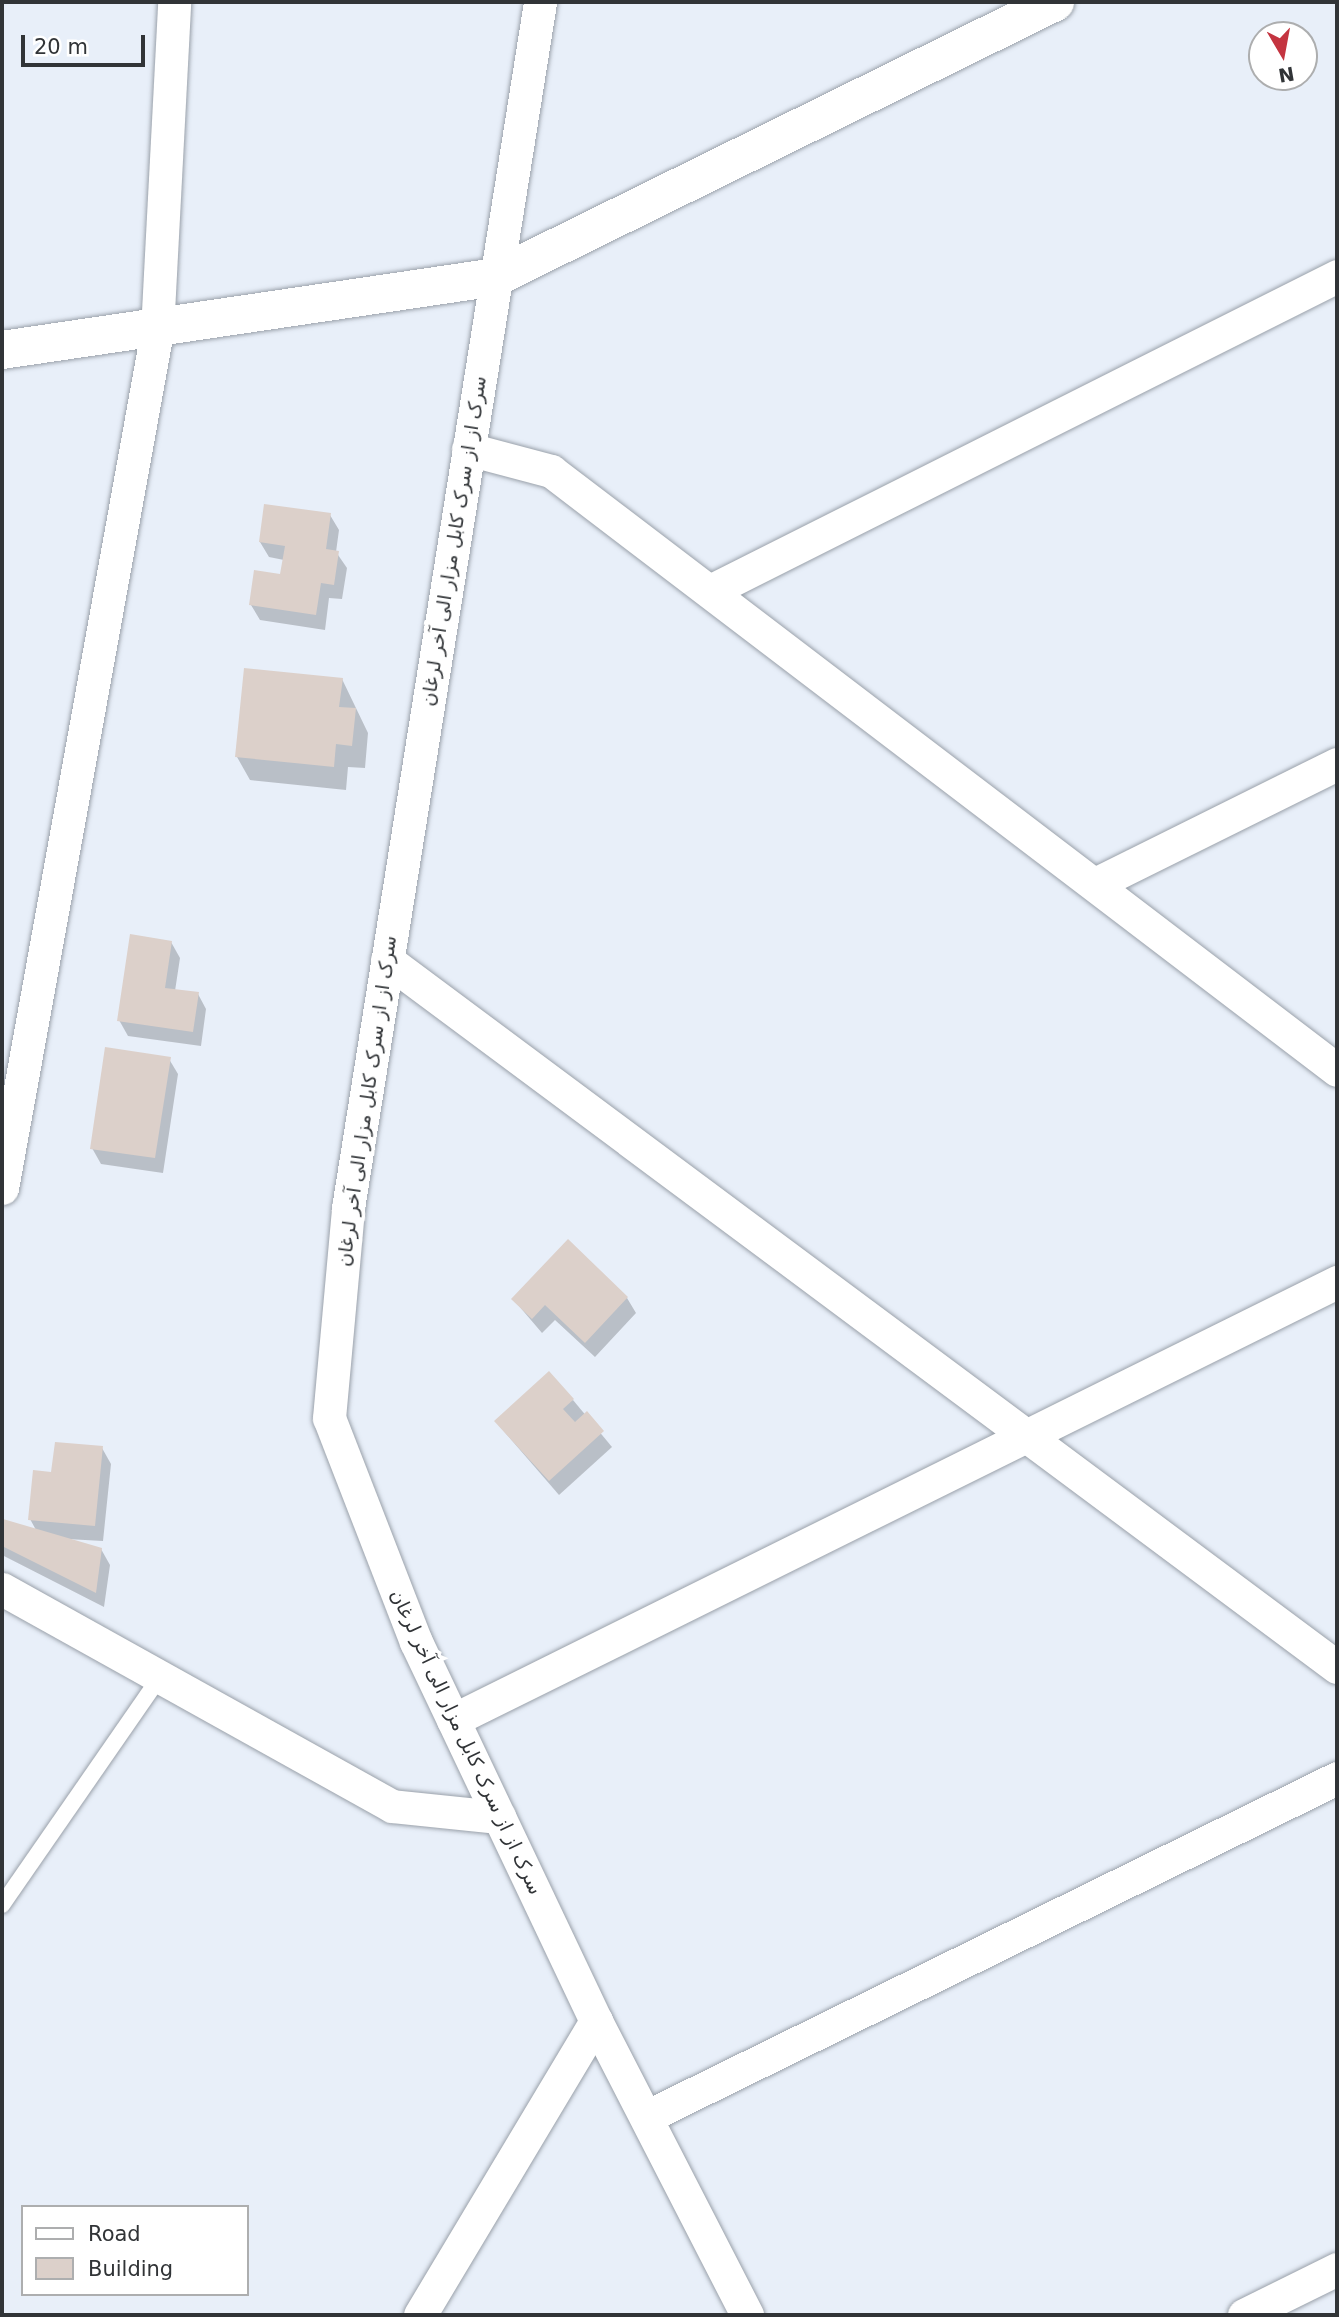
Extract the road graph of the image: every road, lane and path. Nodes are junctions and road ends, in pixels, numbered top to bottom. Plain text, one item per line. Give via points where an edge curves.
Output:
1 (174, 2) edge
2 (540, 2) edge
3 (1055, 2) edge
4 (1337, 275) edge
5 (496, 277) junction
6 (157, 331) junction
7 (2, 350) edge
8 (468, 449) junction
9 (710, 591) junction
10 (1337, 764) edge
11 (1095, 884) junction
12 (387, 960) junction
13 (1337, 1070) edge
14 (2, 1188) edge
15 (1337, 1282) edge
16 (1035, 1436) junction
17 (2, 1589) edge
18 (1337, 1667) edge
19 (160, 1677) junction
20 (453, 1720) junction
21 (1337, 1779) edge
22 (499, 1817) junction
23 (2, 1905) edge
24 (596, 2021) junction
25 (646, 2117) junction
26 (1337, 2269) edge
27 (420, 2315) edge
28 (747, 2315) edge
29 (1244, 2315) edge

1 - 6 street
2 - 5 street, سرک از از سرک کابل مزار الی آخر لرغان
3 - 5 street
4 - 9 street
5 - 6 street
5 - 8 street, سرک از از سرک کابل مزار الی آخر لرغان
6 - 7 street
6 - 14 street
8 - 9 street via 551,471
8 - 12 street, سرک از از سرک کابل مزار الی آخر لرغان
9 - 11 street
10 - 11 street
11 - 13 street
12 - 16 street
12 - 20 street, سرک از از سرک کابل مزار الی آخر لرغان via 348,1208 329,1418
15 - 16 street
16 - 18 street
16 - 20 street
17 - 19 street
19 - 22 street via 392,1806
19 - 23 lane
20 - 22 street, سرک از از سرک کابل مزار الی آخر لرغان
21 - 25 street
22 - 24 street, سرک از از سرک کابل مزار الی آخر لرغان
24 - 25 street, سرک از از سرک کابل مزار الی آخر لرغان
24 - 27 street
25 - 28 street, سرک از از سرک کابل مزار الی آخر لرغان
26 - 29 street

